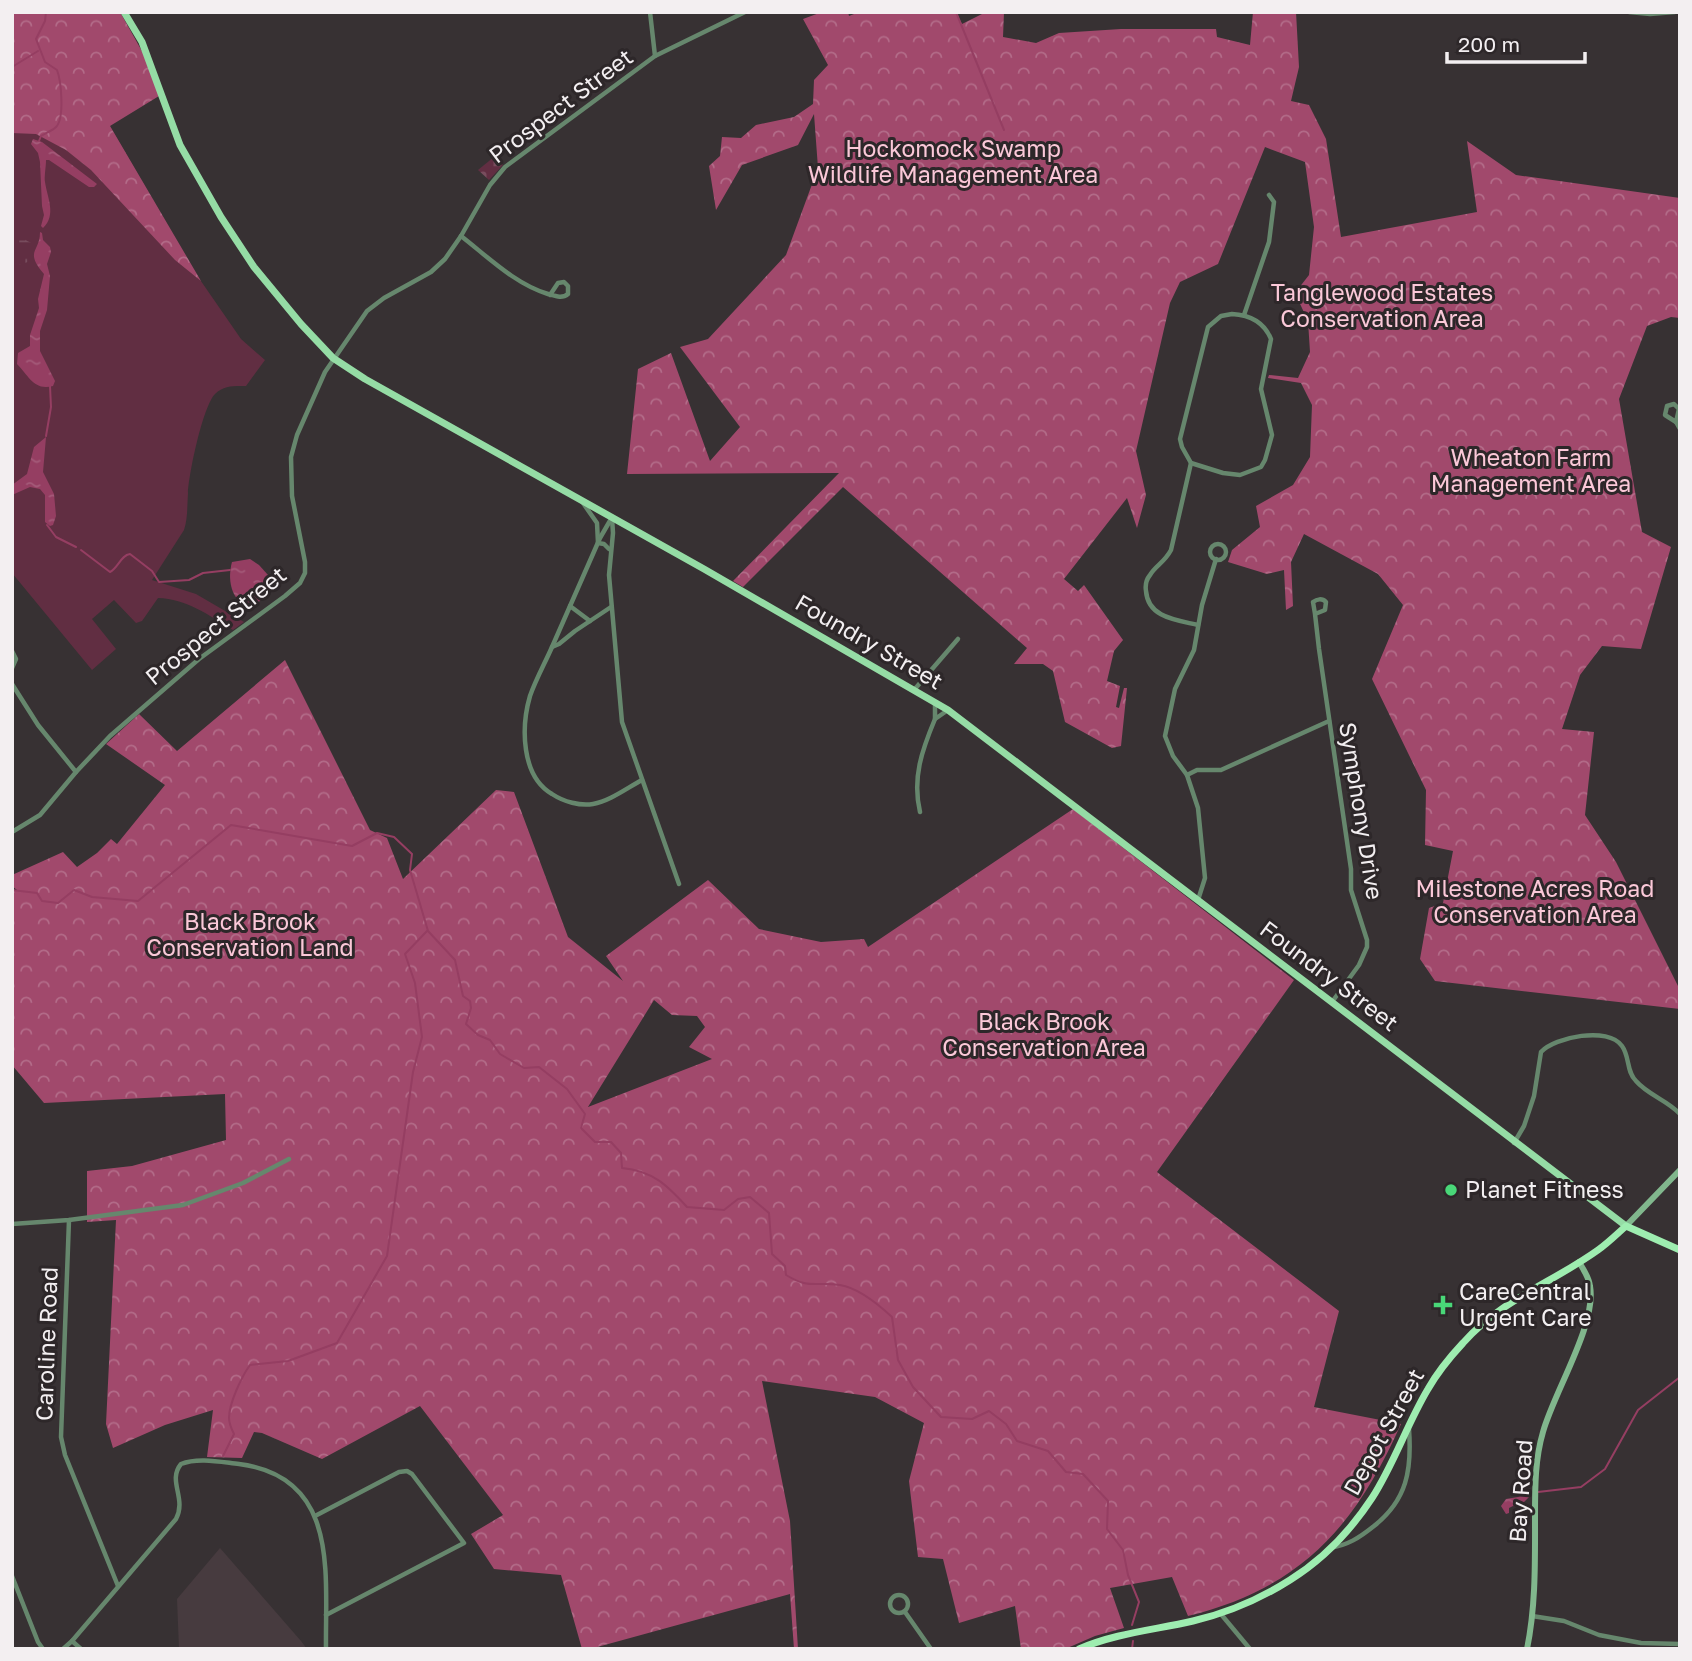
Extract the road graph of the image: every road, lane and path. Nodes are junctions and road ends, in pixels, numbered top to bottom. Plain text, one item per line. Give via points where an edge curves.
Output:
1 (124, 12) edge
2 (650, 12) edge
3 (745, 12) edge
4 (1629, 12) edge
5 (1675, 12) edge
6 (655, 56) junction
7 (1269, 194) dead end
8 (461, 236) junction
9 (550, 295) dead end
10 (1244, 315) junction
11 (333, 358) junction
12 (1676, 422) dead end
13 (1680, 429) edge
14 (1191, 463) junction
15 (580, 500) junction
16 (612, 518) junction
17 (598, 543) junction
18 (610, 549) junction
19 (1216, 559) dead end
20 (569, 606) junction
21 (611, 607) junction
22 (1315, 614) dead end
23 (590, 621) junction
24 (1198, 625) junction
25 (958, 639) dead end
26 (552, 647) junction
27 (12, 651) edge
28 (12, 668) edge
29 (12, 684) edge
30 (914, 690) junction
31 (936, 702) junction
32 (948, 710) junction
33 (935, 719) junction
34 (1329, 720) junction
35 (76, 772) junction
36 (1187, 775) junction
37 (642, 780) junction
38 (920, 812) dead end
39 (12, 832) edge
40 (679, 884) dead end
41 (1198, 900) junction
42 (1332, 1002) junction
43 (1680, 1114) edge
44 (1514, 1143) junction
45 (289, 1160) dead end
46 (1680, 1170) edge
47 (69, 1220) junction
48 (12, 1224) edge
49 (1626, 1226) junction
50 (1680, 1250) edge
51 (1579, 1262) junction
52 (1409, 1426) junction
53 (315, 1516) junction
54 (1329, 1548) junction
55 (12, 1576) edge
56 (118, 1586) junction
57 (905, 1612) junction
58 (1220, 1613) junction
59 (326, 1615) junction
60 (1532, 1616) junction
61 (72, 1641) junction
62 (1680, 1644) edge
63 (43, 1649) edge
64 (63, 1649) edge
65 (81, 1649) edge
66 (326, 1649) edge
67 (931, 1649) edge
68 (1079, 1649) edge
69 (1250, 1649) edge
70 (1527, 1649) edge

1 - 11 main road, Foundry Street via 142,42 180,145 221,217 254,267
2 - 6 street
3 - 6 street, Prospect Street
4 - 5 street
6 - 8 street, Prospect Street via 505,167 490,184
7 - 10 street via 1274,202 1269,242
8 - 9 street via 521,282
8 - 11 street, Prospect Street via 431,272 367,311
10 - 14 street via 1221,316 1208,327 1180,439
10 - 14 street via 1260,323 1271,340 1261,389 1272,435 1265,460 1261,467 1240,475
11 - 15 main road, Foundry Street
11 - 35 street, Prospect Street via 291,457 292,496 305,562 300,583 199,659 110,736
12 - 13 street
14 - 24 street via 1171,550 1145,584 1156,613
15 - 16 main road, Foundry Street
15 - 17 street via 596,520
16 - 17 street
16 - 18 street
16 - 30 main road, Foundry Street
17 - 18 street
17 - 20 street
18 - 21 street
19 - 24 street
20 - 23 street
20 - 26 street
21 - 23 street
21 - 37 street via 622,722
22 - 34 street, Symphony Drive
23 - 26 street
24 - 36 street via 1194,650 1175,689 1165,736
25 - 30 street
26 - 37 street via 530,697 527,716 526,752 537,780 556,797 588,804
27 - 28 street via 16,659
29 - 35 street
30 - 31 main road, Foundry Street
31 - 32 main road, Foundry Street
31 - 33 street
32 - 33 street
32 - 41 main road, Foundry Street
33 - 38 street via 918,770
34 - 36 street via 1221,770
34 - 42 street, Symphony Drive via 1352,869 1351,890 1367,940 1364,956
35 - 39 street, Prospect Street via 40,814
36 - 41 street via 1198,808 1205,877
37 - 40 street
41 - 42 main road, Foundry Street
42 - 44 main road, Foundry Street
43 - 44 street via 1635,1081 1624,1049 1612,1037 1563,1040 1539,1055 1532,1102
44 - 49 main road, Foundry Street
45 - 47 street via 183,1205
46 - 49 main road
47 - 48 street
47 - 56 street, Caroline Road via 61,1437
49 - 50 highway, Foundry Street
49 - 51 highway, Depot Street
51 - 52 highway, Depot Street via 1529,1289 1482,1324 1439,1372
51 - 60 main road, Bay Road via 1590,1286 1590,1302 1537,1455
52 - 54 highway, Depot Street via 1372,1498
52 - 54 street via 1406,1479 1398,1503 1359,1538
53 - 56 street via 291,1486 263,1469 184,1462 177,1467 178,1516
53 - 59 street via 324,1545
53 - 59 street via 407,1471 464,1543
54 - 58 highway, Depot Street via 1273,1591
55 - 63 street
56 - 61 street
57 - 57 street via 907,1600 892,1597 890,1608
57 - 67 street
58 - 68 highway, Depot Street via 1118,1635
58 - 69 street
59 - 66 street
60 - 62 street via 1564,1620 1641,1643
60 - 70 main road, Bay Road
61 - 64 street
61 - 65 street

